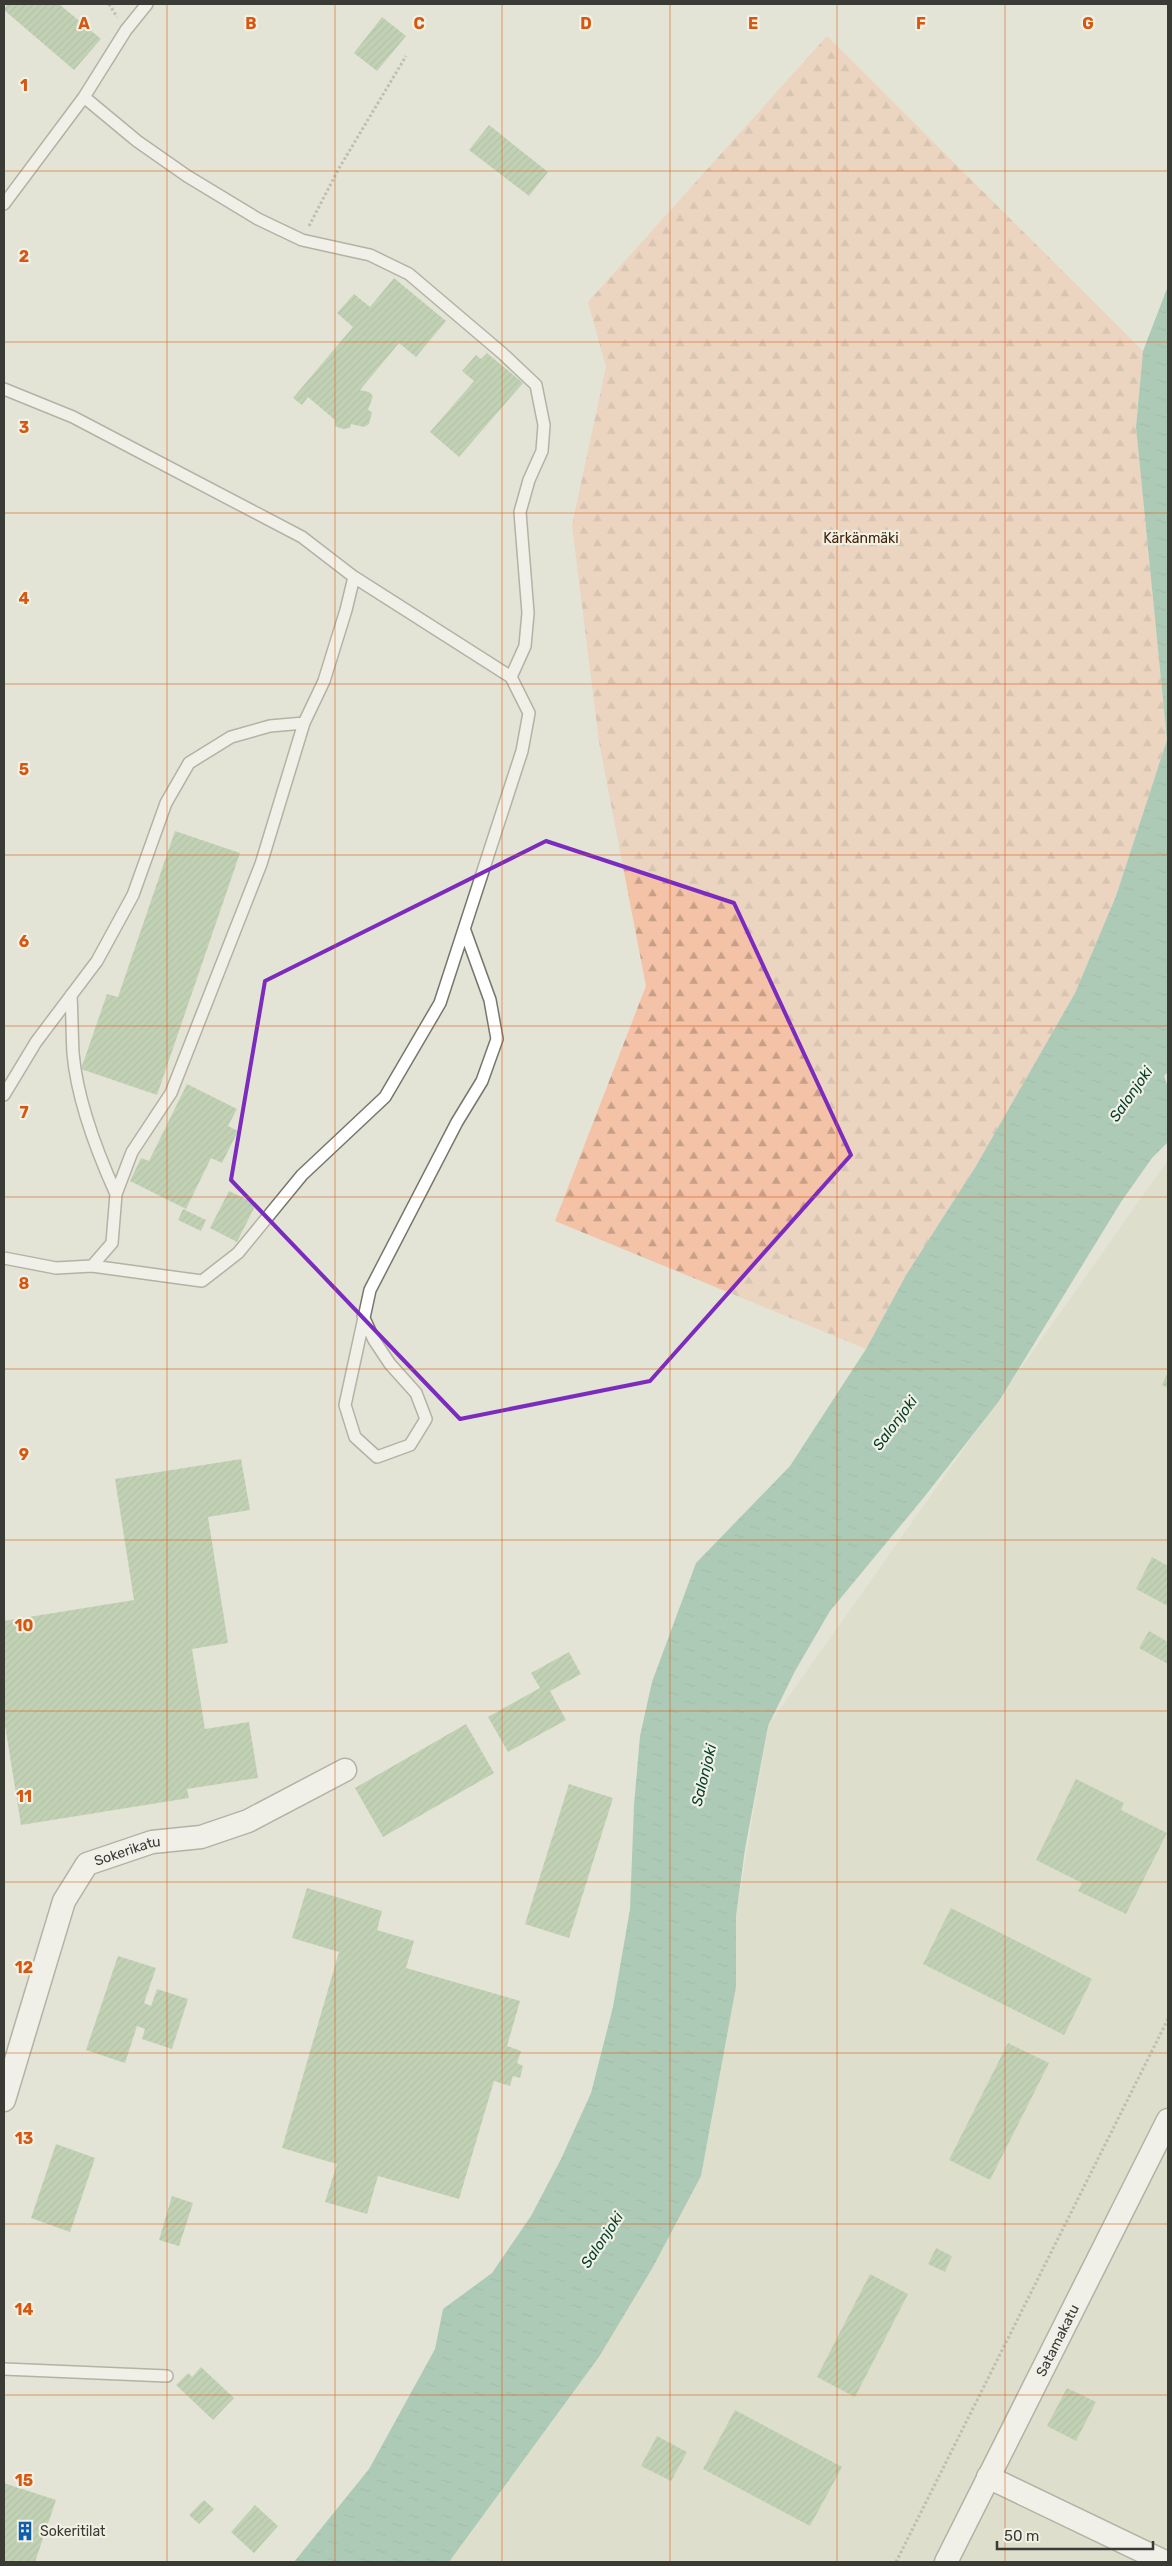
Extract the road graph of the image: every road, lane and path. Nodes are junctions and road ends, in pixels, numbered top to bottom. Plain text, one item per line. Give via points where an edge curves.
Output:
1 (147, 4) edge
2 (406, 56) dead end
3 (84, 97) junction
4 (4, 204) edge
5 (302, 240) junction
6 (4, 389) edge
7 (354, 577) junction
8 (511, 676) junction
9 (304, 723) junction
10 (464, 931) junction
11 (71, 995) junction
12 (4, 1095) edge
13 (116, 1194) junction
14 (4, 1258) edge
15 (92, 1266) junction
16 (364, 1316) junction
17 (345, 1770) dead end
18 (1168, 2020) edge
19 (4, 2100) edge
20 (1168, 2120) edge
21 (4, 2369) edge
22 (167, 2376) dead end
23 (988, 2477) junction
24 (896, 2562) edge
25 (946, 2562) edge
26 (1165, 2562) edge

1 - 3 lane via 126,30
2 - 5 path via 343,162
3 - 4 lane
3 - 5 lane via 137,141 187,176 258,219
5 - 8 lane via 370,256 410,274 536,385 544,425 542,451 520,512 528,613 525,646
6 - 7 lane via 73,417 302,537
7 - 8 lane
7 - 9 lane via 324,681
8 - 10 lane via 530,712 522,751
9 - 11 lane via 270,726 231,737 189,763 166,803 133,895 97,961
9 - 13 lane via 261,864 192,1043 171,1093 132,1152
10 - 15 lane via 440,1004 385,1097 302,1176 238,1254 202,1281
10 - 16 lane via 490,1000 497,1038 482,1081 443,1148 370,1290
11 - 12 lane via 36,1042
11 - 13 lane via 73,1055 86,1116
13 - 15 lane via 112,1243
14 - 15 lane via 56,1268
16 - 16 lane via 345,1406 356,1437 377,1457 410,1445 426,1419 416,1393 390,1364 374,1340
17 - 19 street, Sokerikatu via 248,1821 201,1836 152,1842 87,1864 64,1901
18 - 24 path
20 - 23 street, Satamakatu
21 - 22 lane
23 - 25 street, Satamakatu
23 - 26 street

